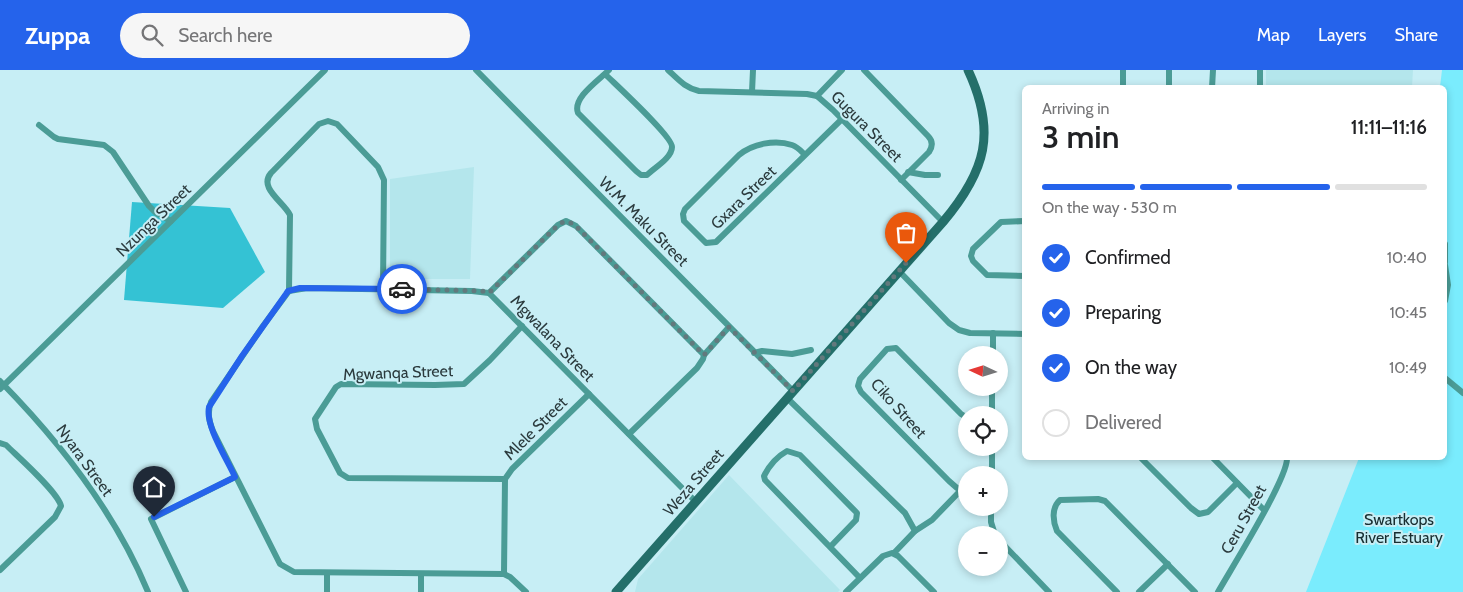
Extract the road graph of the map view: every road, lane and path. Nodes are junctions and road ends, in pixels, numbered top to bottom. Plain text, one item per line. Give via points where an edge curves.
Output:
1 (325, 70) edge
2 (476, 70) edge
3 (668, 70) edge
4 (753, 70) edge
5 (842, 70) edge
6 (864, 70) edge
7 (968, 70) edge
8 (1123, 70) edge
9 (1169, 70) edge
10 (1213, 70) edge
11 (1260, 70) edge
12 (607, 72) edge
13 (1123, 85) edge
14 (1168, 85) edge
15 (1212, 85) edge
16 (1260, 85) edge
17 (752, 92) junction
18 (817, 96) junction
19 (842, 119) junction
20 (39, 125) dead end
21 (805, 155) junction
22 (908, 172) junction
23 (938, 175) dead end
24 (901, 180) junction
25 (1022, 220) edge
26 (171, 222) junction
27 (943, 222) junction
28 (899, 271) junction
29 (1022, 276) edge
30 (1447, 278) edge
31 (383, 289) junction
32 (1447, 290) edge
33 (288, 291) junction
34 (489, 293) junction
35 (522, 326) junction
36 (729, 327) junction
37 (993, 333) junction
38 (1022, 334) edge
39 (993, 346) edge
40 (811, 350) dead end
41 (754, 353) junction
42 (704, 355) junction
43 (1447, 380) edge
44 (1, 385) edge
45 (1463, 393) edge
46 (589, 394) junction
47 (790, 395) junction
48 (958, 411) edge
49 (629, 434) junction
50 (0, 443) edge
51 (1143, 460) edge
52 (1214, 460) edge
53 (1287, 460) edge
54 (235, 477) junction
55 (506, 479) junction
56 (1237, 483) junction
57 (958, 488) edge
58 (958, 495) edge
59 (695, 501) junction
60 (1264, 510) junction
61 (915, 530) junction
62 (830, 547) junction
63 (1008, 549) edge
64 (894, 553) junction
65 (1168, 564) junction
66 (0, 570) edge
67 (327, 573) junction
68 (421, 574) junction
69 (504, 574) junction
70 (860, 578) junction
71 (148, 592) edge
72 (186, 592) edge
73 (327, 592) edge
74 (420, 592) edge
75 (526, 592) edge
76 (616, 592) edge
77 (846, 592) edge
78 (934, 592) edge
79 (1049, 592) edge
80 (1117, 592) edge
81 (1139, 592) edge
82 (1195, 592) edge
83 (1218, 592) edge

1 - 26 street, Nzunga Street
2 - 36 street, W.M. Maku Street
3 - 17 street, Gugura Street via 694,90
4 - 17 street
5 - 18 street
6 - 22 street via 931,140 931,150
7 - 27 street, Weza Street via 982,108 982,150 970,186
8 - 13 street
9 - 14 street
10 - 15 street
11 - 16 street
12 - 12 street via 672,143 669,155 647,175 639,174 578,113 576,105 580,98
17 - 18 street, Gugura Street
18 - 19 street, Gugura Street
19 - 21 street, Gxara Street
19 - 24 street, Gugura Street
20 - 26 street via 54,137 104,145 113,152 149,206
21 - 21 street, Gxara Street via 716,242 704,241 684,221 685,209 747,148 761,144 786,144 796,146
22 - 23 street
22 - 24 street
24 - 27 street, Gugura Street
25 - 29 street via 1001,222 973,249 971,256 988,275
26 - 44 street, Nzunga Street
27 - 28 street, Weza Street
28 - 37 street via 959,330
28 - 47 street, Weza Street
30 - 32 street
31 - 33 street, Mgwalana Street via 300,288
31 - 33 street via 382,172 337,124 328,121 319,124 267,180 268,188 290,215
31 - 34 street, Mgwalana Street
33 - 54 street via 209,407 210,424
34 - 35 street, Mgwalana Street
34 - 42 street via 558,225 570,222
35 - 46 street, Mgwalana Street
35 - 55 street, Mgwanqa Street via 464,384 341,384 315,419 340,473 348,478
36 - 41 street, W.M. Maku Street
36 - 42 street
37 - 38 street
37 - 39 street
40 - 41 street via 792,354 762,350
41 - 47 street, W.M. Maku Street
42 - 49 street via 697,368
43 - 45 street
44 - 71 street, Nyara Street via 48,432 74,464 114,526
46 - 49 street, Mgwalana Street
46 - 55 street, Mlele Street via 512,469
47 - 59 street, Weza Street
47 - 61 street, W.M. Maku Street via 905,513
48 - 57 street, Ciko Street via 896,348 887,349 860,379 861,392
49 - 59 street, Mgwalana Street
50 - 66 street via 33,472 58,498 61,506 55,516
51 - 56 street via 1197,514 1208,512
52 - 56 street
53 - 60 street, Ceru Street
54 - 67 street via 280,564 294,572
54 - 72 street via 151,519
55 - 69 street, Mlele Street
56 - 60 street
58 - 61 street via 932,520
59 - 76 street, Weza Street
60 - 83 street, Ceru Street
61 - 64 street
62 - 62 street via 856,520 857,513 800,455 787,451 768,468 765,480
62 - 70 street
63 - 79 street
64 - 70 street via 883,556
64 - 78 street
65 - 80 street via 1105,501 1060,500 1054,507 1057,531
65 - 81 street
65 - 82 street
67 - 68 street
67 - 73 street
68 - 69 street
68 - 74 street
69 - 75 street
70 - 77 street

